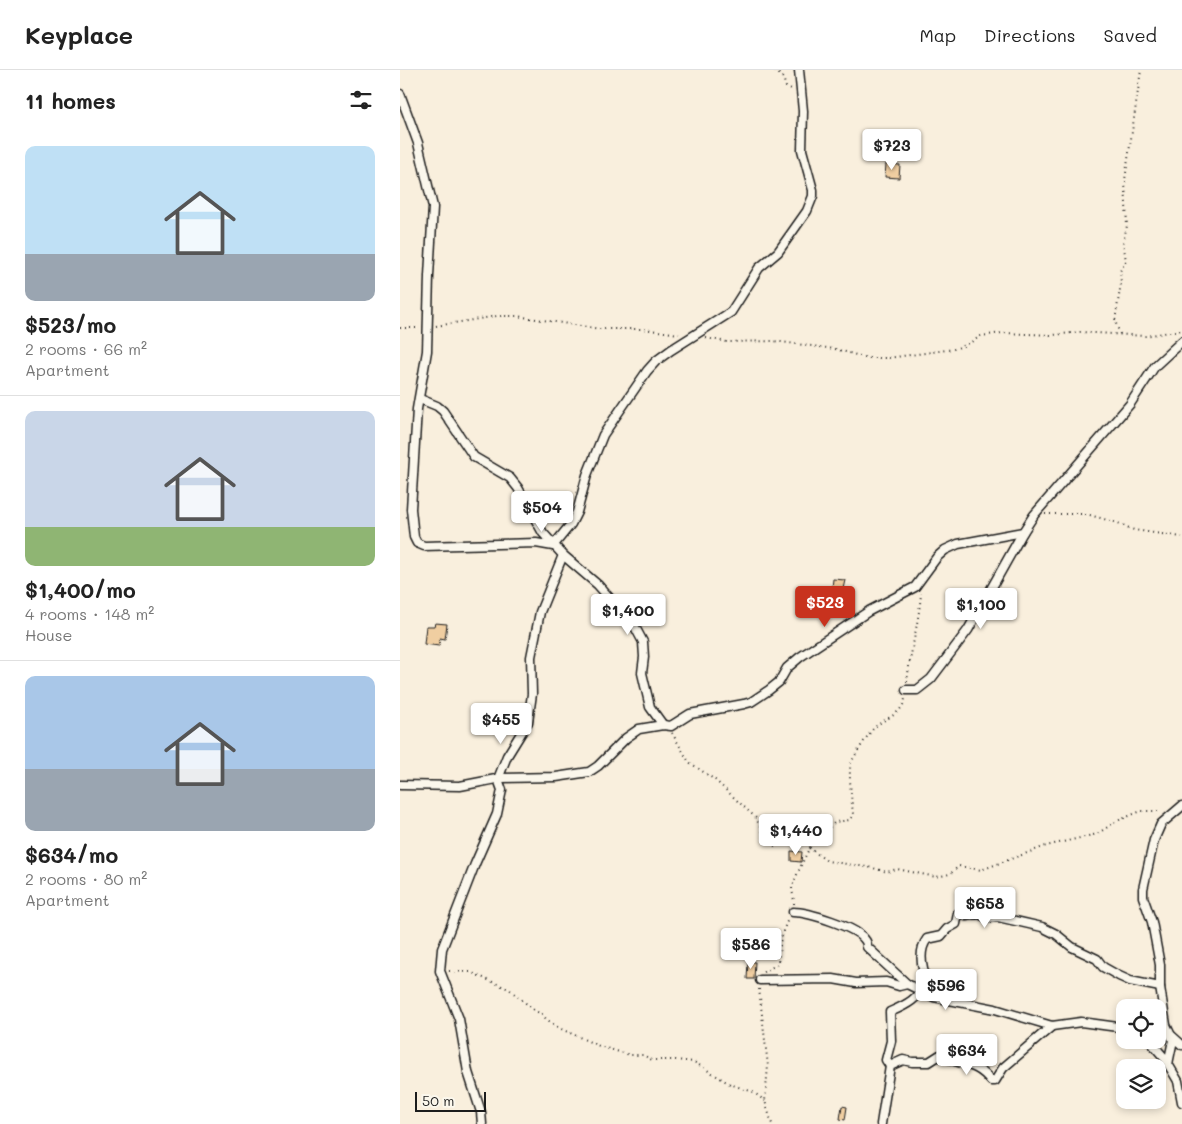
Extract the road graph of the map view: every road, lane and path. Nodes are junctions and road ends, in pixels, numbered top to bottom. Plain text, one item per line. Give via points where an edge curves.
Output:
1 (775, 70) edge
2 (799, 70) edge
3 (1141, 70) edge
4 (800, 88) junction
5 (400, 94) edge
6 (427, 327) junction
7 (400, 328) edge
8 (1182, 330) edge
9 (1120, 334) junction
10 (692, 336) junction
11 (1182, 341) edge
12 (420, 399) junction
13 (1034, 515) junction
14 (1023, 532) junction
15 (1182, 537) edge
16 (553, 546) junction
17 (563, 555) junction
18 (921, 580) junction
19 (906, 690) junction
20 (667, 725) junction
21 (498, 779) junction
22 (400, 785) edge
23 (1182, 806) edge
24 (1161, 824) junction
25 (776, 848) dead end
26 (809, 848) junction
27 (793, 912) junction
28 (440, 971) junction
29 (760, 980) junction
30 (908, 984) junction
31 (1160, 987) junction
32 (921, 992) junction
33 (1052, 1026) junction
34 (1116, 1027) edge
35 (1172, 1036) junction
36 (1182, 1045) edge
37 (1157, 1049) edge
38 (1168, 1062) junction
39 (890, 1066) junction
40 (765, 1101) junction
41 (1182, 1102) edge
42 (482, 1124) edge
43 (772, 1124) edge
44 (882, 1124) edge

1 - 4 path via 786,87
2 - 4 street
3 - 9 path via 1125,180 1127,226 1123,242 1126,261 1120,271 1115,322
4 - 10 street via 802,150 813,190 807,211 778,252 758,268 731,312
5 - 6 street via 420,151 433,207
6 - 7 path
6 - 10 path via 517,316 600,329 643,329
6 - 12 street
8 - 9 path via 1144,336
9 - 10 path via 996,334 981,336 954,349 888,358 867,358 835,349 773,341 727,342
10 - 16 street via 656,361 603,435 577,512
11 - 13 street via 1155,366 1130,404
12 - 16 street via 443,411 474,457 510,478
12 - 16 street via 411,508 414,537 418,543 424,546 536,543
13 - 14 street
13 - 15 path via 1086,514 1118,522 1134,530
14 - 18 street via 958,544 944,550
14 - 19 street via 968,630 931,679 917,690
16 - 17 street
17 - 20 street via 598,585 635,627 643,642 642,673 650,707
17 - 21 street via 540,612 531,657 532,694 528,722 506,756
18 - 19 path via 919,618
18 - 20 street via 915,588 869,611 800,657 787,668 779,682 751,702 690,714
19 - 26 path via 900,712 886,718 868,733 852,761 850,820 835,822
20 - 21 street via 639,729 589,772
20 - 25 path via 684,757 756,818 766,839
21 - 22 street via 460,786
21 - 28 street via 502,790 497,814 442,949
23 - 24 street
24 - 26 path via 1158,811 1141,810 1097,834 1046,846 981,870 959,866 950,874 936,876 896,869 887,872 827,861
24 - 31 street via 1143,889 1160,965
26 - 27 path via 792,888
27 - 29 path via 781,936 778,964 764,972
27 - 30 street via 855,932
28 - 40 path via 470,972 509,989 560,1028 599,1046 630,1055 644,1055 652,1060 694,1062
28 - 42 street via 459,1019 468,1072
29 - 30 street via 833,979 856,983 886,982 898,986
29 - 40 path via 760,1008 768,1066
30 - 32 street
31 - 32 street via 1119,976 1103,967 1097,959 1042,927 998,917 958,913 956,924 941,936 927,939 924,943 922,969 927,982
31 - 35 street via 1166,1025
32 - 33 street
32 - 39 street via 916,999 890,1012 891,1040 886,1060
33 - 34 street via 1081,1022
33 - 39 street via 1003,1068 995,1081 991,1081 978,1067 940,1055 929,1062 903,1060
35 - 36 street
35 - 38 street
37 - 38 street
38 - 41 street via 1180,1088
39 - 44 street
40 - 43 path

